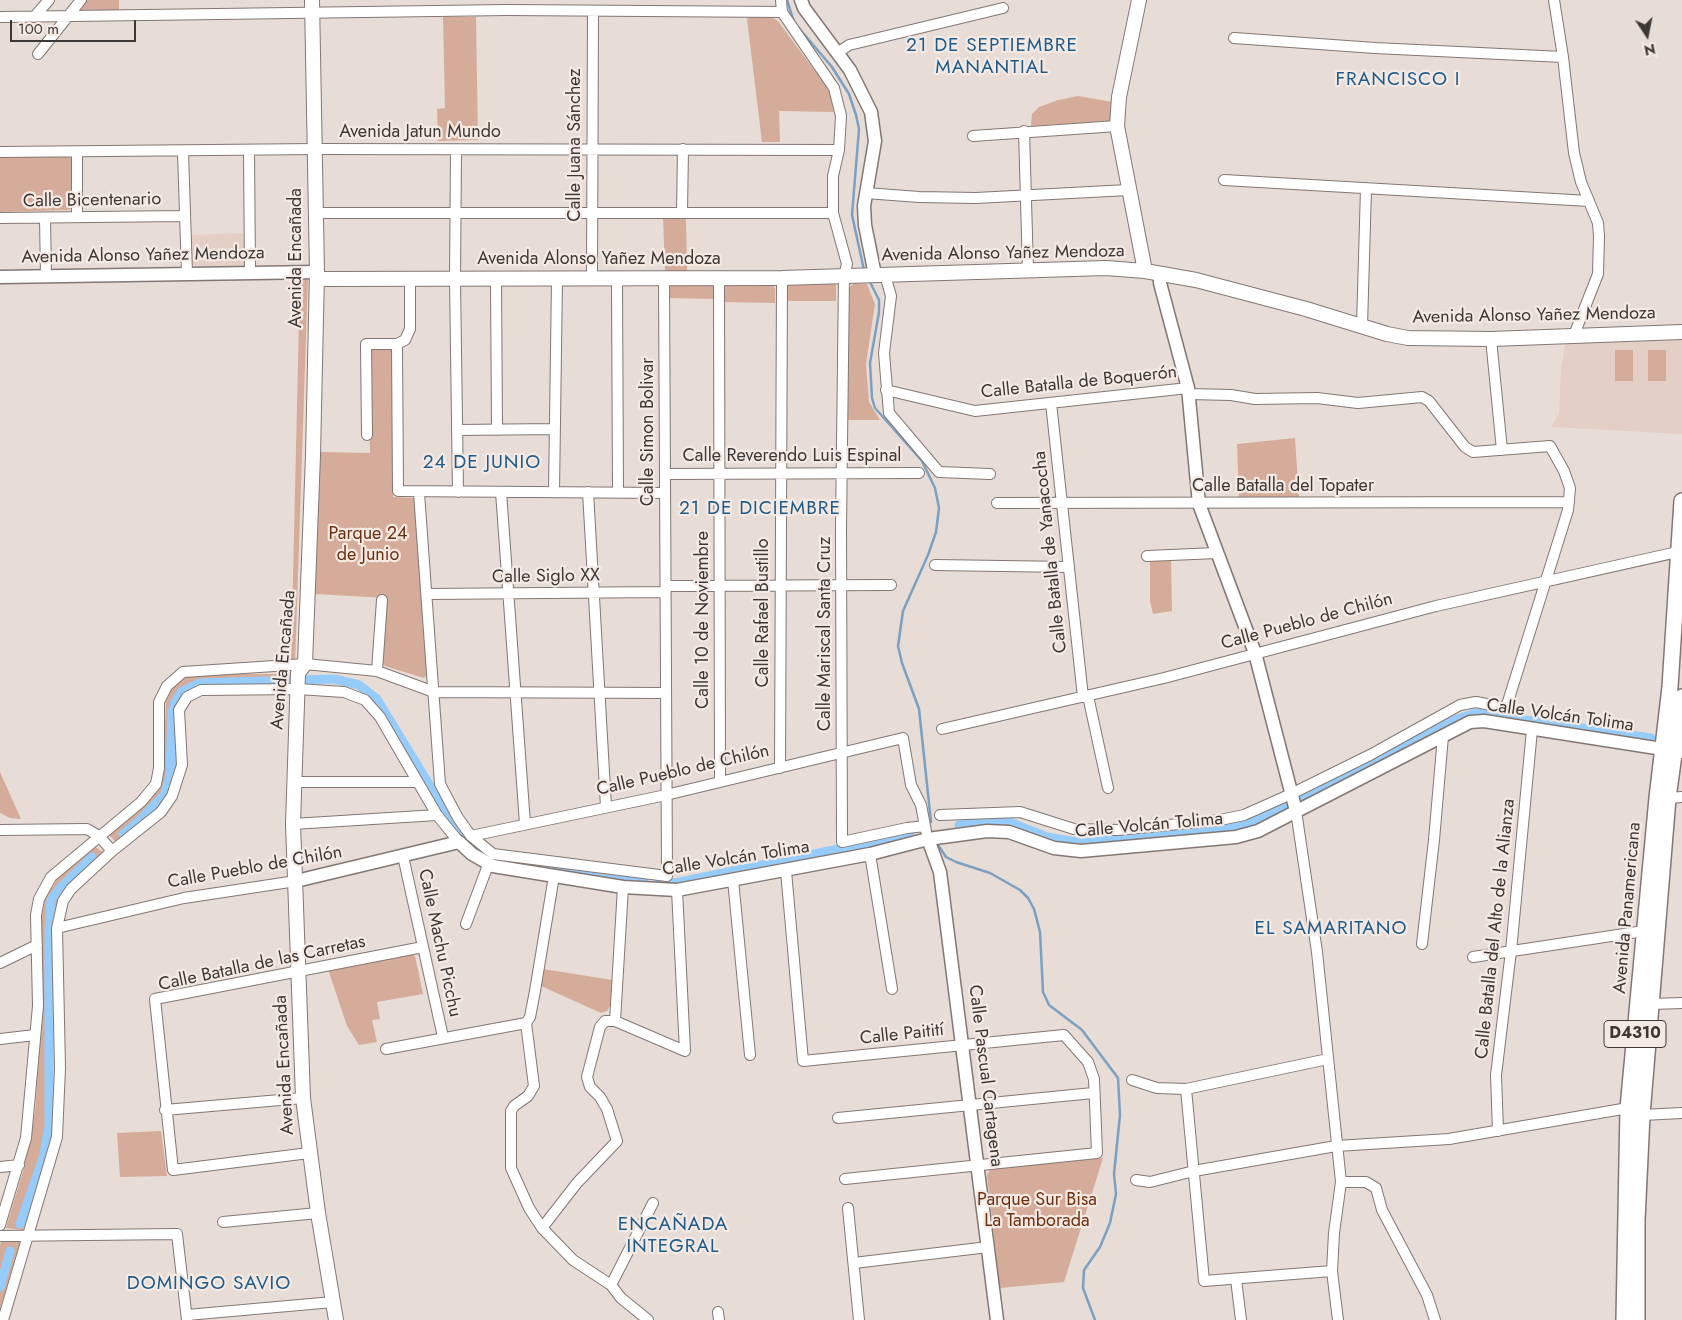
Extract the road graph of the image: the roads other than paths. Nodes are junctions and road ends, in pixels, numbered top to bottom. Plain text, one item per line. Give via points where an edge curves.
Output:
1 (49, 0) edge
2 (81, 0) edge
3 (781, 0) edge
4 (801, 0) edge
5 (1139, 0) edge
6 (1554, 0) edge
7 (509, 5) edge
8 (312, 6) edge
9 (1003, 8) dead end
10 (593, 11) junction
11 (782, 12) junction
12 (66, 16) junction
13 (0, 17) edge
14 (34, 17) junction
15 (1234, 38) dead end
16 (839, 52) junction
17 (38, 54) dead end
18 (1563, 57) junction
19 (1117, 126) junction
20 (1024, 131) junction
21 (973, 136) dead end
22 (316, 149) junction
23 (592, 149) junction
24 (683, 149) junction
25 (456, 150) junction
26 (839, 150) junction
27 (0, 152) edge
28 (183, 152) junction
29 (249, 152) junction
30 (77, 153) junction
31 (1224, 180) dead end
32 (1366, 189) junction
33 (1128, 190) junction
34 (866, 192) junction
35 (1027, 195) junction
36 (1589, 201) junction
37 (592, 212) junction
38 (682, 212) junction
39 (316, 213) junction
40 (456, 213) junction
41 (833, 213) junction
42 (184, 216) junction
43 (77, 217) junction
44 (0, 218) edge
45 (45, 218) junction
46 (1028, 270) junction
47 (1145, 271) junction
48 (250, 273) junction
49 (186, 274) junction
50 (1160, 274) junction
51 (873, 275) junction
52 (46, 276) junction
53 (317, 276) junction
54 (844, 276) junction
55 (0, 277) edge
56 (664, 278) junction
57 (719, 278) junction
58 (782, 278) junction
59 (410, 279) junction
60 (496, 279) junction
61 (556, 279) junction
62 (592, 279) junction
63 (617, 279) junction
64 (455, 280) junction
65 (1362, 326) junction
66 (1682, 332) edge
67 (1574, 335) junction
68 (1491, 339) junction
69 (397, 344) junction
70 (886, 390) junction
71 (1188, 391) junction
72 (1051, 403) junction
73 (457, 430) junction
74 (497, 430) junction
75 (555, 430) junction
76 (367, 435) dead end
77 (1502, 450) junction
78 (919, 473) dead end
79 (665, 474) junction
80 (719, 474) junction
81 (780, 474) junction
82 (842, 474) junction
83 (990, 474) dead end
84 (458, 492) junction
85 (501, 492) junction
86 (554, 492) junction
87 (588, 492) junction
88 (618, 492) junction
89 (665, 492) junction
90 (419, 493) junction
91 (1682, 501) edge
92 (1569, 502) junction
93 (997, 503) dead end
94 (1061, 504) junction
95 (1199, 504) junction
96 (1218, 552) junction
97 (1680, 552) edge
98 (1147, 556) dead end
99 (935, 565) dead end
100 (1069, 567) junction
101 (1546, 582) junction
102 (720, 585) junction
103 (779, 585) junction
104 (842, 585) junction
105 (891, 585) dead end
106 (666, 589) junction
107 (594, 593) junction
108 (426, 594) junction
109 (508, 594) junction
110 (382, 600) dead end
111 (1255, 653) junction
112 (377, 671) junction
113 (300, 677) junction
114 (434, 692) junction
115 (515, 692) junction
116 (599, 693) junction
117 (666, 693) junction
118 (1086, 697) junction
119 (1682, 697) edge
120 (1506, 708) joint
121 (942, 729) dead end
122 (1532, 730) junction
123 (1443, 736) junction
124 (1673, 750) edge
125 (843, 753) junction
126 (780, 768) junction
127 (294, 782) junction
128 (418, 782) junction
129 (720, 782) junction
130 (1108, 788) dead end
131 (666, 795) junction
132 (1675, 798) edge
133 (1294, 803) junction
134 (606, 807) junction
135 (437, 814) junction
136 (940, 815) dead end
137 (293, 824) junction
138 (525, 824) junction
139 (0, 830) edge
140 (926, 833) junction
141 (100, 836) junction
142 (465, 839) junction
143 (112, 851) junction
144 (870, 854) junction
145 (403, 856) junction
146 (488, 865) junction
147 (786, 871) junction
148 (554, 876) junction
149 (733, 880) junction
150 (296, 881) junction
151 (623, 887) junction
152 (677, 890) junction
153 (466, 924) dead end
154 (57, 928) junction
155 (1644, 931) junction
156 (1422, 944) dead end
157 (37, 945) junction
158 (423, 947) junction
159 (1512, 951) junction
160 (1473, 957) dead end
161 (0, 963) edge
162 (300, 970) junction
163 (892, 989) dead end
164 (1682, 1003) edge
165 (1651, 1004) junction
166 (615, 1021) junction
167 (526, 1023) junction
168 (35, 1036) junction
169 (443, 1037) junction
170 (0, 1039) edge
171 (963, 1045) junction
172 (386, 1049) dead end
173 (750, 1055) dead end
174 (1328, 1059) junction
175 (1132, 1080) dead end
176 (1186, 1089) junction
177 (1093, 1093) junction
178 (303, 1098) junction
179 (971, 1106) junction
180 (1628, 1108) junction
181 (165, 1110) junction
182 (1682, 1113) edge
183 (1642, 1114) junction
184 (838, 1118) dead end
185 (1498, 1131) junction
186 (1336, 1146) junction
187 (309, 1153) junction
188 (19, 1165) junction
189 (979, 1166) junction
190 (0, 1167) edge
191 (1194, 1171) junction
192 (845, 1179) dead end
193 (1136, 1180) dead end
194 (1340, 1182) junction
195 (653, 1203) dead end
196 (848, 1208) dead end
197 (318, 1213) junction
198 (223, 1222) dead end
199 (0, 1225) edge
200 (542, 1228) junction
201 (0, 1236) edge
202 (28, 1236) junction
203 (988, 1247) junction
204 (854, 1263) junction
205 (1332, 1271) junction
206 (1236, 1279) junction
207 (611, 1285) junction
208 (333, 1302) junction
209 (187, 1317) edge
210 (3, 1320) edge
211 (336, 1320) edge
212 (648, 1320) edge
213 (860, 1320) edge
214 (997, 1320) edge
215 (1241, 1320) edge
216 (1338, 1320) edge
217 (1436, 1320) edge
218 (1624, 1320) edge
219 (1637, 1320) edge

1 - 14 street
2 - 12 street
3 - 11 street
4 - 16 street
5 - 19 main road via 1119,97
6 - 18 street
7 - 8 street
7 - 10 street
8 - 12 street
8 - 22 main road, Avenida Encañada
9 - 16 street via 849,45
10 - 11 street
10 - 23 street, Calle Juana Sánchez
11 - 26 street, Calle Mariscal Santa Cruz via 834,88 841,116
12 - 14 street
12 - 17 street
13 - 14 street
15 - 18 street
16 - 34 street via 871,112 875,128
18 - 36 street via 1574,153 1580,182
19 - 20 street
19 - 33 main road
20 - 21 street
20 - 35 street
22 - 25 street, Avenida Jatun Mundo
22 - 29 street, Avenida Jatun Mundo
22 - 39 main road, Avenida Encañada
23 - 24 street, Avenida Jatun Mundo
23 - 25 street, Avenida Jatun Mundo
23 - 37 street, Calle Juana Sánchez
24 - 26 street, Avenida Jatun Mundo
24 - 38 street
25 - 40 street
26 - 41 street, Calle Mariscal Santa Cruz via 833,176
27 - 30 street, Avenida Jatun Mundo
28 - 29 street, Avenida Jatun Mundo
28 - 30 street, Avenida Jatun Mundo
28 - 42 street
29 - 48 street
30 - 43 street
31 - 32 street
32 - 36 street
32 - 65 street
33 - 35 street
33 - 47 main road
34 - 35 street via 948,198
34 - 51 street via 865,225
35 - 46 street
36 - 67 street via 1598,223 1598,274
37 - 38 street
37 - 40 street
37 - 62 street, Calle Juana Sánchez
38 - 41 street
39 - 40 street
39 - 53 main road, Avenida Encañada
40 - 64 street
41 - 54 street, Calle Mariscal Santa Cruz via 847,264
42 - 43 street, Calle Bicentenario
42 - 49 street
43 - 45 street, Calle Bicentenario
44 - 45 street, Calle Bicentenario
45 - 52 street
46 - 47 main road, Avenida Alonso Yañez Mendoza via 1106,268
46 - 51 main road, Avenida Alonso Yañez Mendoza
47 - 50 main road, Avenida Alonso Yañez Mendoza
48 - 49 street, Avenida Alonso Yañez Mendoza
48 - 53 street, Avenida Alonso Yañez Mendoza
49 - 52 street, Avenida Alonso Yañez Mendoza
50 - 65 main road, Avenida Alonso Yañez Mendoza via 1246,292
50 - 71 street
51 - 54 main road, Avenida Alonso Yañez Mendoza
51 - 70 street via 891,296 884,353
52 - 55 street, Avenida Alonso Yañez Mendoza
53 - 59 main road, Avenida Alonso Yañez Mendoza
53 - 113 main road, Avenida Encañada via 313,464
54 - 58 main road, Avenida Alonso Yañez Mendoza
54 - 82 street, Calle Mariscal Santa Cruz
56 - 57 main road, Avenida Alonso Yañez Mendoza
56 - 63 main road, Avenida Alonso Yañez Mendoza
56 - 79 street, Calle Simon Bolivar
57 - 58 main road, Avenida Alonso Yañez Mendoza
57 - 80 street, Calle 10 de Noviembre
58 - 81 street, Calle Rafael Bustillo
59 - 64 main road, Avenida Alonso Yañez Mendoza
59 - 69 street via 410,329 405,340
60 - 61 main road, Avenida Alonso Yañez Mendoza
60 - 64 main road, Avenida Alonso Yañez Mendoza
60 - 74 street
61 - 62 main road, Avenida Alonso Yañez Mendoza
61 - 75 street
62 - 63 main road, Avenida Alonso Yañez Mendoza
63 - 88 street
64 - 73 street
65 - 68 main road, Avenida Alonso Yañez Mendoza via 1408,338
66 - 67 main road, Avenida Alonso Yañez Mendoza
67 - 68 main road, Avenida Alonso Yañez Mendoza
68 - 77 street
69 - 76 street via 366,344
69 - 90 street via 398,491
70 - 72 street, Calle Batalla de Boquerón via 975,411
70 - 83 street via 889,413 939,472
71 - 72 street, Calle Batalla de Boquerón
71 - 77 street, Calle Batalla de Boquerón via 1255,399 1317,398 1358,403 1422,397 1429,401 1469,450
71 - 95 street
72 - 94 street, Calle Batalla de Yanacocha
73 - 74 street
73 - 84 street
74 - 75 street
75 - 86 street
77 - 92 street, Calle Batalla de Boquerón via 1550,446 1570,488
78 - 82 street, Calle Reverendo Luis Espinal
79 - 80 street, Calle Reverendo Luis Espinal
79 - 89 street, Calle Simon Bolivar
80 - 81 street, Calle Reverendo Luis Espinal
80 - 102 street, Calle 10 de Noviembre
81 - 82 street, Calle Reverendo Luis Espinal
81 - 103 street, Calle Rafael Bustillo
82 - 104 street, Calle Mariscal Santa Cruz
84 - 85 street
84 - 90 street
85 - 86 street
85 - 109 street
86 - 87 street
87 - 88 street
87 - 107 street
88 - 89 street
89 - 106 street, Calle Simon Bolivar
90 - 108 street
91 - 97 main road, Avenida Panamericana / D4310
92 - 95 street, Calle Batalla del Topater
92 - 101 street, Calle Batalla de Boquerón
93 - 94 street, Calle Batalla del Topater
94 - 95 street, Calle Batalla del Topater
94 - 100 street, Calle Batalla de Yanacocha
95 - 96 street
96 - 98 street
96 - 111 street
97 - 101 street, Calle Pueblo de Chilón
97 - 124 main road, Avenida Panamericana / D4310 via 1670,687
99 - 100 street
100 - 118 street, Calle Batalla de Yanacocha
101 - 111 street, Calle Pueblo de Chilón via 1436,606
101 - 120 street, Calle Batalla de Boquerón
102 - 103 street, Calle Siglo XX
102 - 106 street, Calle Siglo XX
102 - 129 street, Calle 10 de Noviembre
103 - 104 street, Calle Siglo XX
103 - 126 street, Calle Rafael Bustillo
104 - 105 street, Calle Siglo XX
104 - 125 street, Calle Mariscal Santa Cruz
106 - 107 street, Calle Siglo XX
106 - 117 street, Calle Simon Bolivar
107 - 109 street, Calle Siglo XX
107 - 116 street
108 - 109 street, Calle Siglo XX
108 - 114 street
109 - 115 street
110 - 112 street
111 - 118 street, Calle Pueblo de Chilón
111 - 133 street
112 - 113 street
112 - 114 street
113 - 127 main road, Avenida Encañada
113 - 128 street via 365,700 380,717
113 - 141 street via 184,672 167,686 159,702 156,784 141,802
113 - 143 street via 201,690 187,697 180,710 182,765 172,796 150,823
114 - 115 street
114 - 142 street via 440,784
115 - 116 street
115 - 138 street
116 - 117 street
116 - 134 street
117 - 131 street
118 - 121 street, Calle Pueblo de Chilón
118 - 130 street, Calle Batalla de Yanacocha
119 - 124 main road, Avenida Panamericana / D4310
120 - 133 street, Calle Volcán Tolima via 1476,702 1460,705 1370,755
122 - 123 street, Calle Volcán Tolima via 1470,722
122 - 124 street, Calle Volcán Tolima
122 - 159 street, Calle Batalla del Alto de la Alianza
123 - 133 street, Calle Volcán Tolima
123 - 156 street
124 - 132 main road, Avenida Panamericana / D4310
124 - 155 main road, Avenida Panamericana / D4310
125 - 126 street, Calle Pueblo de Chilón
125 - 140 street, Calle Pueblo de Chilón via 903,738 911,785 921,805
125 - 140 street, Calle Mariscal Santa Cruz via 842,842 907,828
126 - 129 street, Calle Pueblo de Chilón
127 - 128 street
127 - 137 main road, Avenida Encañada
128 - 135 street
129 - 131 street, Calle Pueblo de Chilón
131 - 134 street, Calle Pueblo de Chilón
131 - 142 street via 666,876 493,854
132 - 165 main road, Avenida Panamericana / D4310
133 - 136 street, Calle Volcán Tolima via 1220,820 1117,830 1074,829 1020,812
133 - 140 street, Calle Volcán Tolima via 1258,831 1242,836 1095,850 1054,848 999,830 944,837
133 - 174 street via 1317,952
134 - 138 street, Calle Pueblo de Chilón
135 - 137 street
135 - 142 street
137 - 150 main road, Avenida Encañada
138 - 142 street, Calle Pueblo de Chilón
139 - 141 street via 87,829
140 - 144 street, Calle Volcán Tolima
140 - 171 street, Calle Pascual Cartagena via 940,872
141 - 143 street
141 - 157 street via 51,877 39,900
142 - 145 street, Calle Pueblo de Chilón
142 - 146 street, Calle Volcán Tolima
143 - 154 street via 70,889 63,901
144 - 147 street, Calle Volcán Tolima
144 - 163 street
145 - 150 street, Calle Pueblo de Chilón
145 - 158 street, Calle Machu Picchu
146 - 148 street, Calle Volcán Tolima
146 - 153 street
147 - 149 street, Calle Volcán Tolima
147 - 171 street, Calle Paitití via 803,1061
148 - 151 street, Calle Volcán Tolima
148 - 167 street via 535,991
149 - 152 street, Calle Volcán Tolima
149 - 173 street
150 - 154 street, Calle Pueblo de Chilón via 184,898
150 - 162 main road, Avenida Encañada
151 - 152 street, Calle Volcán Tolima
151 - 166 street
152 - 166 street via 685,1051
154 - 202 street via 60,1068 57,1137
155 - 159 street
155 - 180 main road, Avenida Panamericana / D4310
157 - 161 street
157 - 168 street
158 - 162 street, Calle Batalla de las Carretas
158 - 169 street, Calle Machu Picchu
159 - 160 street
159 - 185 street, Calle Batalla del Alto de la Alianza via 1496,1074
162 - 178 main road, Avenida Encañada
162 - 181 street, Calle Batalla de las Carretas via 155,1000
164 - 165 street
165 - 183 main road, Avenida Panamericana / D4310
166 - 200 street via 605,1021 600,1027 587,1077 590,1087 607,1109 616,1141
167 - 169 street
167 - 200 street via 534,1086 511,1111 511,1168
168 - 170 street
168 - 188 street via 26,1138
169 - 172 street
171 - 177 street, Calle Paitití via 1064,1034 1088,1062 1094,1079
171 - 179 street, Calle Pascual Cartagena
174 - 176 street
174 - 186 street
175 - 176 street via 1157,1088
176 - 191 street
177 - 179 street
177 - 189 street via 1097,1153
178 - 181 street
178 - 187 main road, Avenida Encañada
179 - 184 street
179 - 189 street, Calle Pascual Cartagena
180 - 185 street
180 - 218 main road, Avenida Panamericana / D4310
181 - 187 street, Calle Batalla de las Carretas via 173,1170
182 - 183 street
183 - 219 main road, Avenida Panamericana / D4310
185 - 186 street via 1449,1139
186 - 191 street
186 - 194 street
187 - 197 main road, Avenida Encañada
188 - 190 street
188 - 199 street
189 - 192 street
189 - 203 street, Calle Pascual Cartagena
191 - 193 street via 1150,1182
191 - 206 street via 1204,1281
194 - 205 street
194 - 217 street via 1366,1182 1376,1188 1382,1210
195 - 207 street
196 - 204 street
197 - 198 street
197 - 208 main road, Avenida Encañada
200 - 207 street via 574,1260
201 - 202 street
202 - 209 street via 177,1234
202 - 210 street
203 - 204 street
203 - 214 street, Calle Pascual Cartagena
204 - 213 street
205 - 206 street
205 - 216 street
206 - 215 street
207 - 212 street via 621,1298
208 - 209 street
208 - 211 main road, Avenida Encañada

